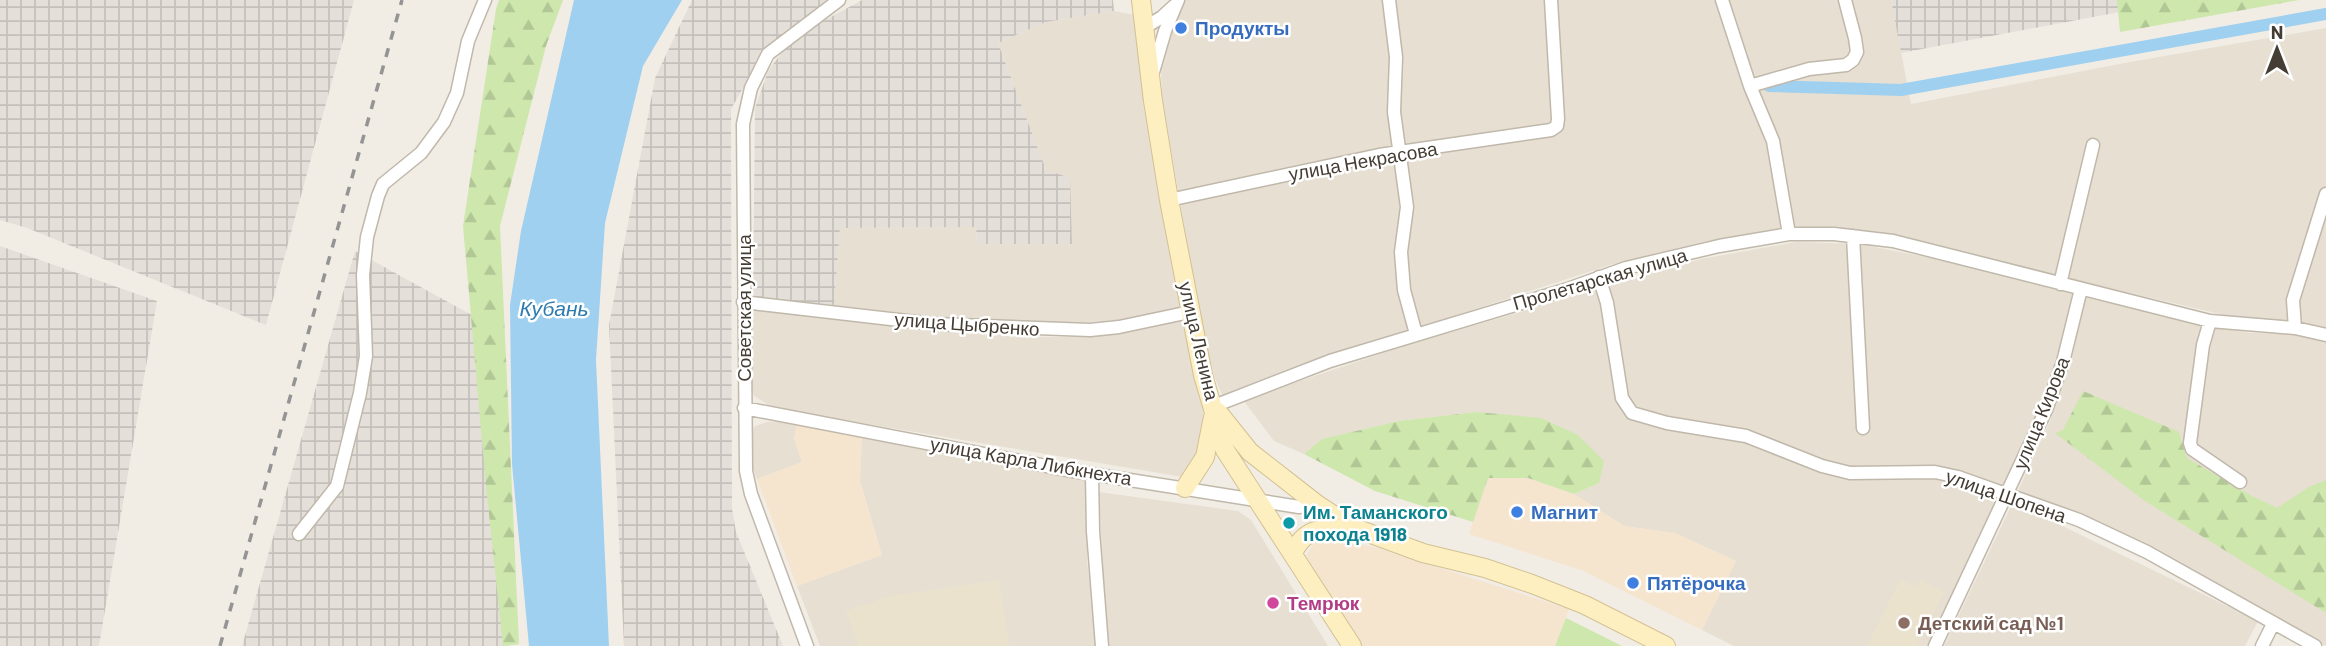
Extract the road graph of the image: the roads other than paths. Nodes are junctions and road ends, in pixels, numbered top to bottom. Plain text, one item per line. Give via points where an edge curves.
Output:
1 (485, 0) edge
2 (839, 0) edge
3 (1141, 0) edge
4 (1389, 0) edge
5 (1551, 0) edge
6 (1722, 0) edge
7 (1845, 0) edge
8 (1177, 2) edge
9 (1144, 28) junction
10 (1150, 81) junction
11 (1750, 86) junction
12 (2093, 145) dead end
13 (1400, 154) junction
14 (2326, 194) edge
15 (1169, 200) junction
16 (1789, 234) junction
17 (1853, 236) junction
18 (1599, 277) junction
19 (2060, 284) junction
20 (2081, 289) junction
21 (743, 302) junction
22 (1190, 312) junction
23 (2210, 321) junction
24 (2295, 328) junction
25 (1416, 334) junction
26 (2326, 335) edge
27 (1214, 406) junction
28 (744, 408) junction
29 (1863, 428) dead end
30 (1092, 474) junction
31 (2240, 482) dead end
32 (1185, 488) junction
33 (2008, 495) junction
34 (1256, 499) junction
35 (1318, 505) junction
36 (1352, 527) junction
37 (299, 534) dead end
38 (1293, 553) junction
39 (2273, 624) junction
40 (807, 646) edge
41 (1102, 646) edge
42 (1352, 646) edge
43 (1666, 646) edge
44 (1935, 646) edge
45 (2262, 646) edge
46 (2315, 646) edge

1 - 37 street via 444,122 421,153 383,184 378,196 363,275 366,356 360,393 337,486
2 - 21 street, Советская улица via 768,54 751,88 743,124
3 - 9 main road, улица Ленина
4 - 13 street
5 - 13 street, улица Некрасова via 1557,126
6 - 11 street
7 - 11 street via 1857,52 1853,60
8 - 9 street
8 - 10 street
9 - 10 main road, улица Ленина
10 - 15 main road, улица Ленина
11 - 16 street via 1773,141
12 - 19 street
13 - 15 street, улица Некрасова
13 - 25 street via 1407,207 1401,252 1404,289
14 - 24 street via 2293,300
15 - 22 main road, улица Ленина
16 - 17 street, Пролетарская улица
16 - 18 street, Пролетарская улица via 1719,246
17 - 19 street, Пролетарская улица via 1893,241
17 - 29 street
18 - 25 street, Пролетарская улица
18 - 33 street, улица Шопена via 1622,398 1632,413 1746,436 1850,473 1935,472
19 - 20 street, Пролетарская улица
20 - 23 street, Пролетарская улица
20 - 33 street, улица Кирова via 2046,410
21 - 22 street, улица Цыбренко via 934,324 1090,330
21 - 28 street, Советская улица
22 - 27 main road, улица Ленина
23 - 24 street, Пролетарская улица
23 - 31 street via 2200,362 2192,449
24 - 26 street, Пролетарская улица
25 - 27 street, Пролетарская улица
27 - 32 main road via 1205,457
27 - 34 main road, улица Ленина via 1225,450
27 - 35 main road via 1250,452
28 - 30 street, улица Карла Либкнехта
28 - 40 street, Советская улица via 744,452 751,494
30 - 32 street, улица Карла Либкнехта
30 - 41 street
32 - 34 street, улица Карла Либкнехта
33 - 39 street, улица Шопена via 2147,552
33 - 44 street, улица Кирова
34 - 35 street, улица Карла Либкнехта via 1299,507
34 - 38 main road, улица Ленина
35 - 36 main road
36 - 38 main road via 1307,533
36 - 43 main road via 1532,584
38 - 42 main road, улица Ленина
39 - 45 street
39 - 46 street, улица Шопена

